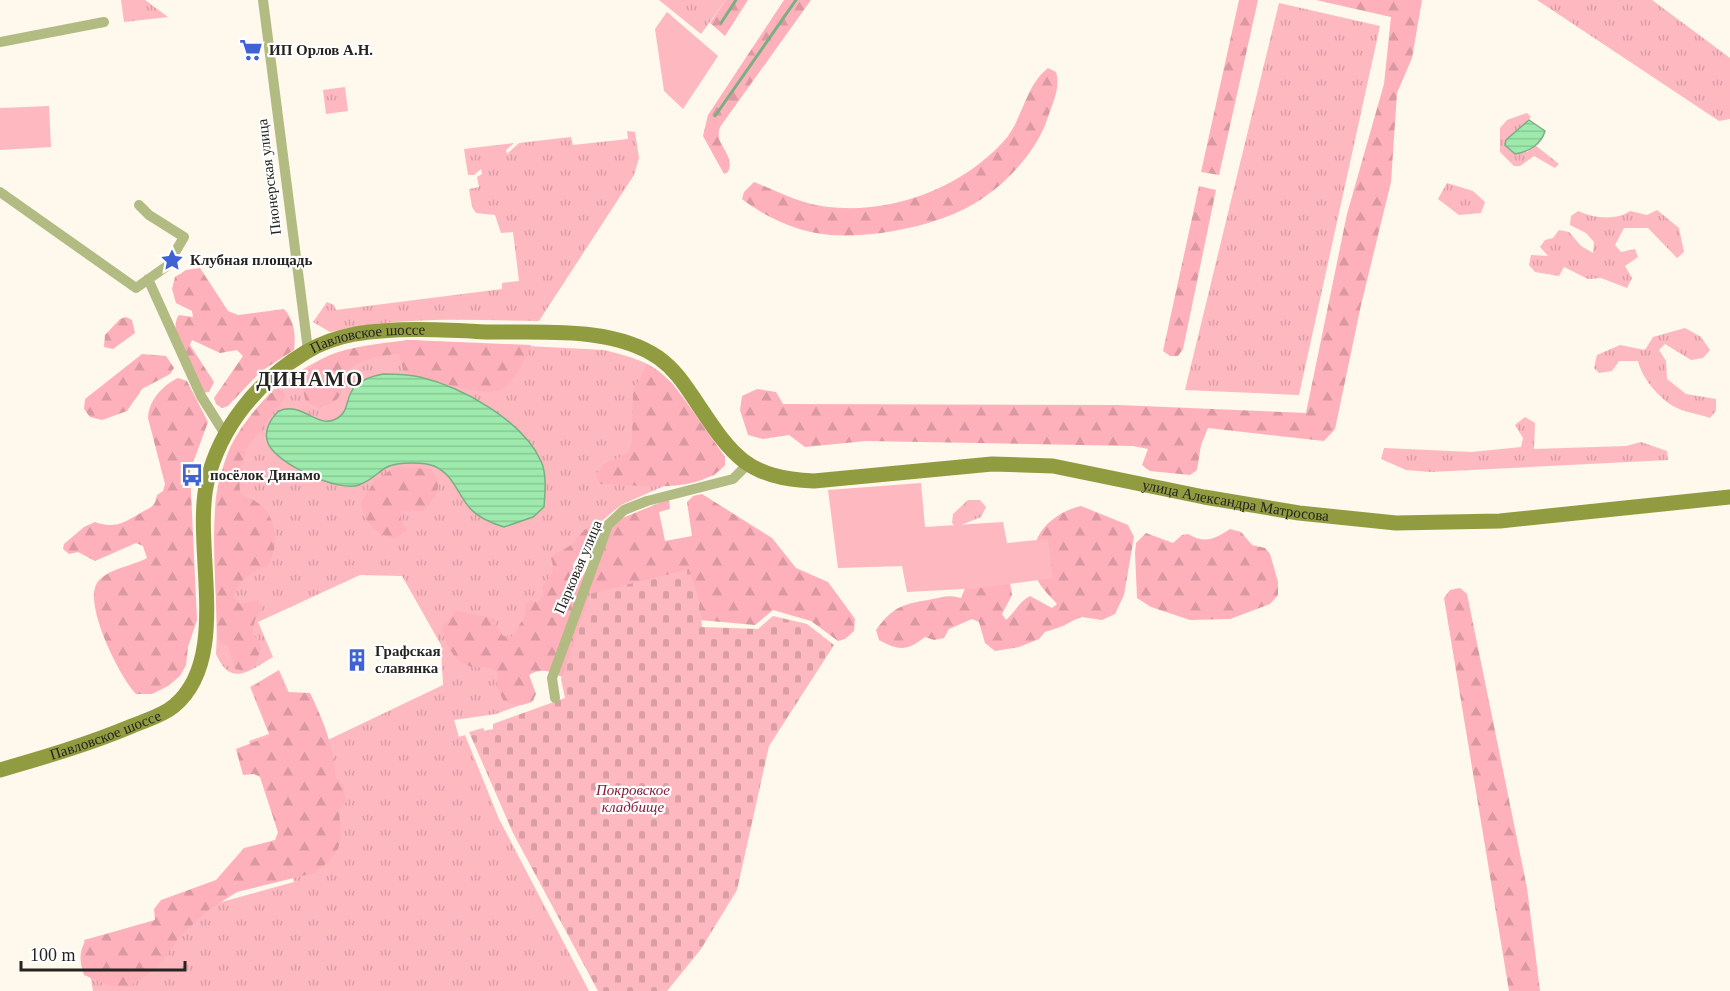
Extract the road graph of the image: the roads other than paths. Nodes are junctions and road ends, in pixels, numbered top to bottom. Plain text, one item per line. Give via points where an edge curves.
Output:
1 (262, 0) edge
2 (104, 22) dead end
3 (0, 42) edge
4 (0, 192) edge
5 (139, 205) dead end
6 (148, 279) junction
7 (308, 350) junction
8 (225, 434) junction
9 (747, 465) junction
10 (1730, 497) edge
11 (555, 698) dead end
12 (0, 770) edge

1 - 7 street, Пионерская улица
2 - 3 street
4 - 6 street via 136,288
5 - 6 street via 184,237 167,266
6 - 8 street via 201,396
7 - 8 main road, Павловское шоссе via 256,393
7 - 9 main road, Павловское шоссе via 352,334 415,329 558,333 630,344 673,369 729,447
8 - 12 main road, Павловское шоссе via 206,484 204,639 189,690 159,715 99,740
9 - 10 main road, улица Александра Матросова via 766,475 814,481 992,464 1053,466 1246,504 1396,522 1500,521
9 - 11 street, Парковая улица via 733,479 624,510 608,525 552,678

